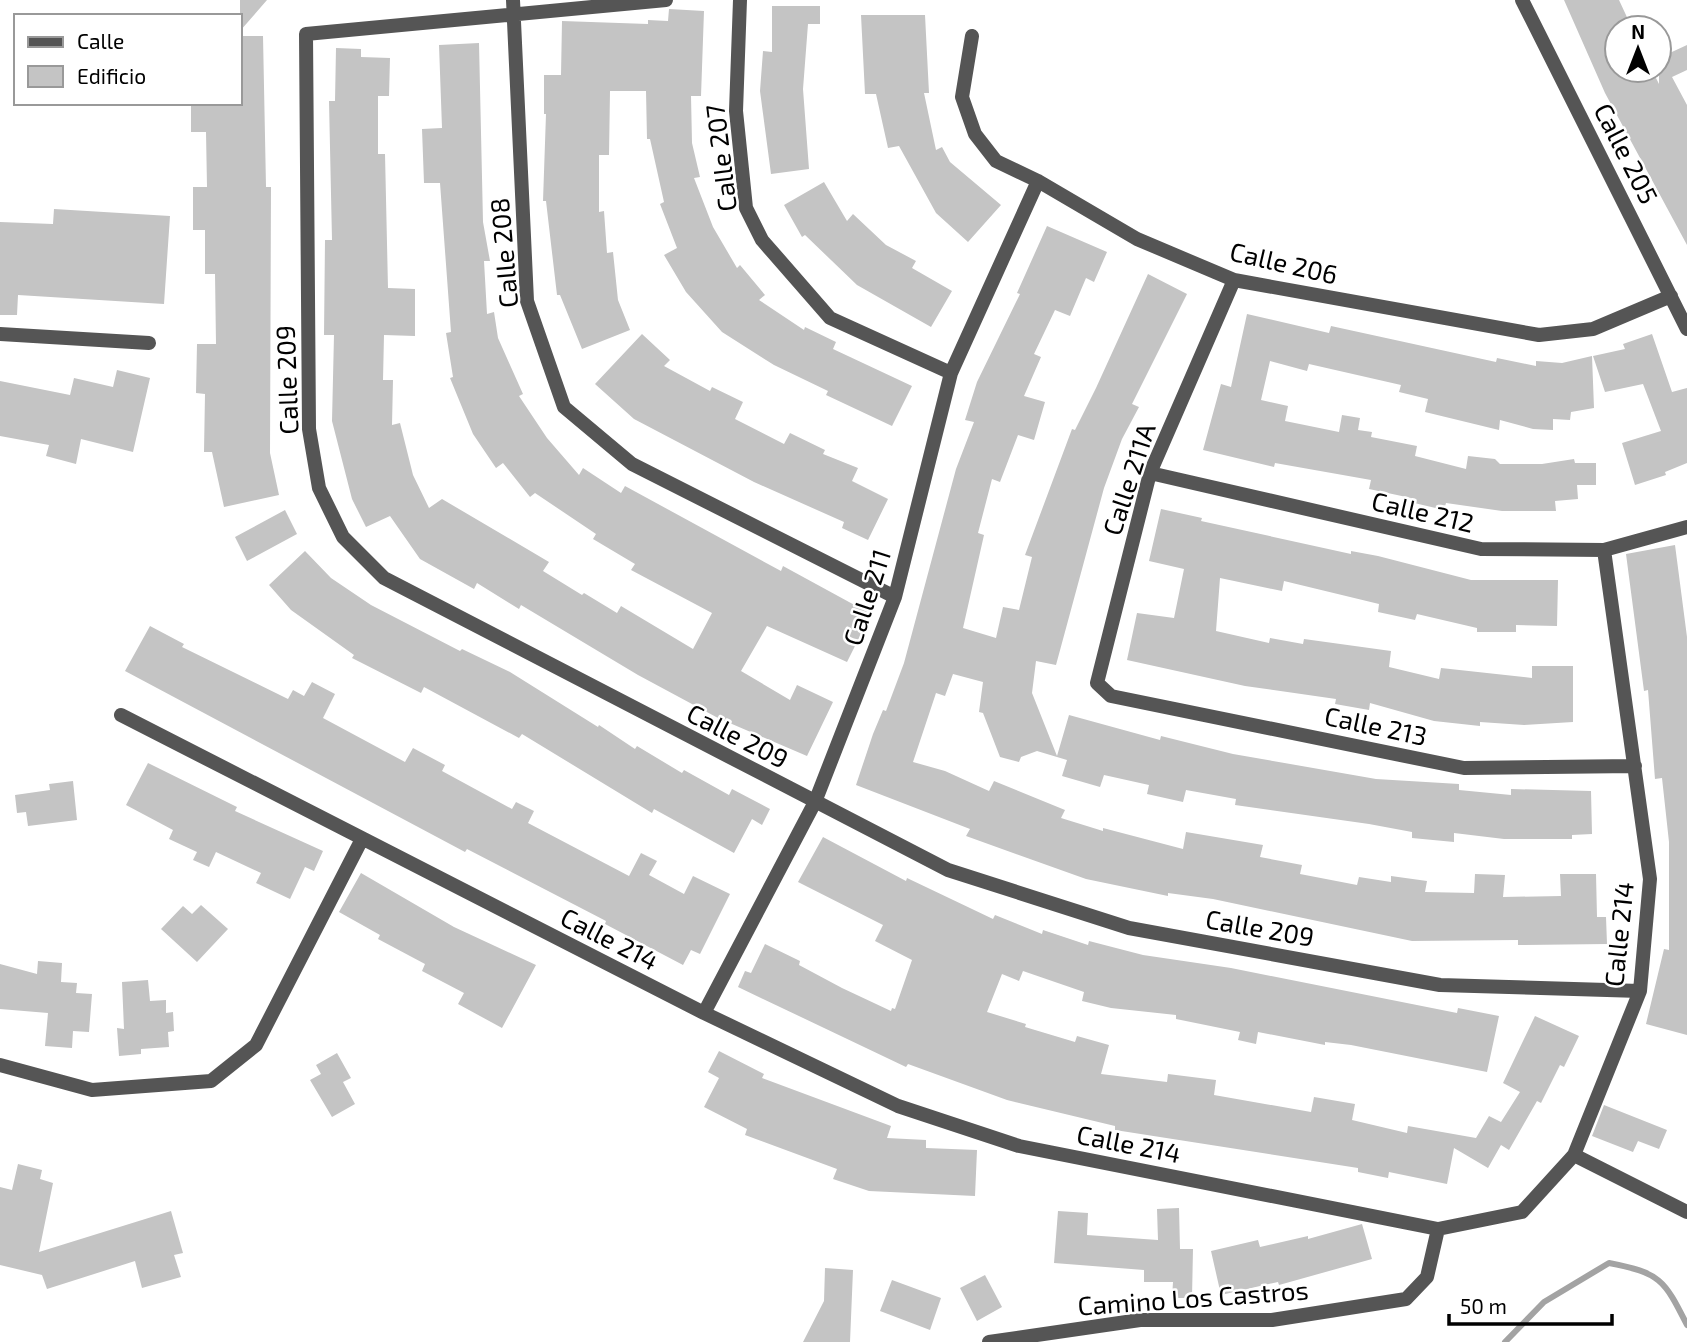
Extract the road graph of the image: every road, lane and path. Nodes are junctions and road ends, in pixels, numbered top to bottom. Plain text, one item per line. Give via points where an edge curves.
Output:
1 (666, 0) edge
2 (740, 0) edge
3 (1522, 0) edge
4 (513, 7) edge
5 (972, 36) dead end
6 (1038, 181) junction
7 (1234, 280) junction
8 (1671, 296) junction
9 (1687, 329) edge
10 (0, 334) edge
11 (149, 343) dead end
12 (951, 373) junction
13 (1150, 473) junction
14 (1687, 527) edge
15 (1604, 550) junction
16 (895, 597) junction
17 (1111, 696) joint
18 (121, 715) dead end
19 (1635, 765) junction
20 (815, 802) junction
21 (362, 839) junction
22 (1640, 991) junction
23 (704, 1013) junction
24 (0, 1065) edge
25 (1574, 1155) junction
26 (1687, 1212) edge
27 (1438, 1229) junction
28 (989, 1342) edge

1 - 4 street
2 - 12 street, Calle 207 via 737,124 746,208 762,240 830,318
3 - 8 street, Calle 205
4 - 16 street, Calle 208 via 527,301 564,407 632,464
4 - 20 street, Calle 209 via 306,34 309,429 319,488 343,537 384,578
5 - 6 street, Calle 206 via 962,97 975,134 996,161
6 - 7 street, Calle 206 via 1137,239
6 - 12 street, Calle 211
7 - 8 street, Calle 206 via 1539,335 1593,329
7 - 13 street, Calle 211A
8 - 9 street, Calle 205
10 - 11 street
12 - 16 street, Calle 211
13 - 15 street, Calle 212 via 1481,549
13 - 17 street, Calle 211A via 1097,683
14 - 15 street, Calle 212
15 - 19 street, Calle 214
16 - 20 street, Calle 211
17 - 19 street, Calle 213 via 1464,768
18 - 21 street, Calle 214
19 - 22 street, Calle 214 via 1650,879
20 - 22 street, Calle 209 via 948,870 1129,928 1440,985
20 - 23 street, Calle 211
21 - 23 street, Calle 214
21 - 24 street via 256,1045 211,1081 92,1090
22 - 25 street, Calle 214
23 - 27 street, Calle 214 via 898,1107 1018,1146
25 - 26 street
25 - 27 street, Calle 214 via 1522,1212
27 - 28 street, Camino Los Castros via 1427,1277 1406,1299 1272,1320 1140,1321

